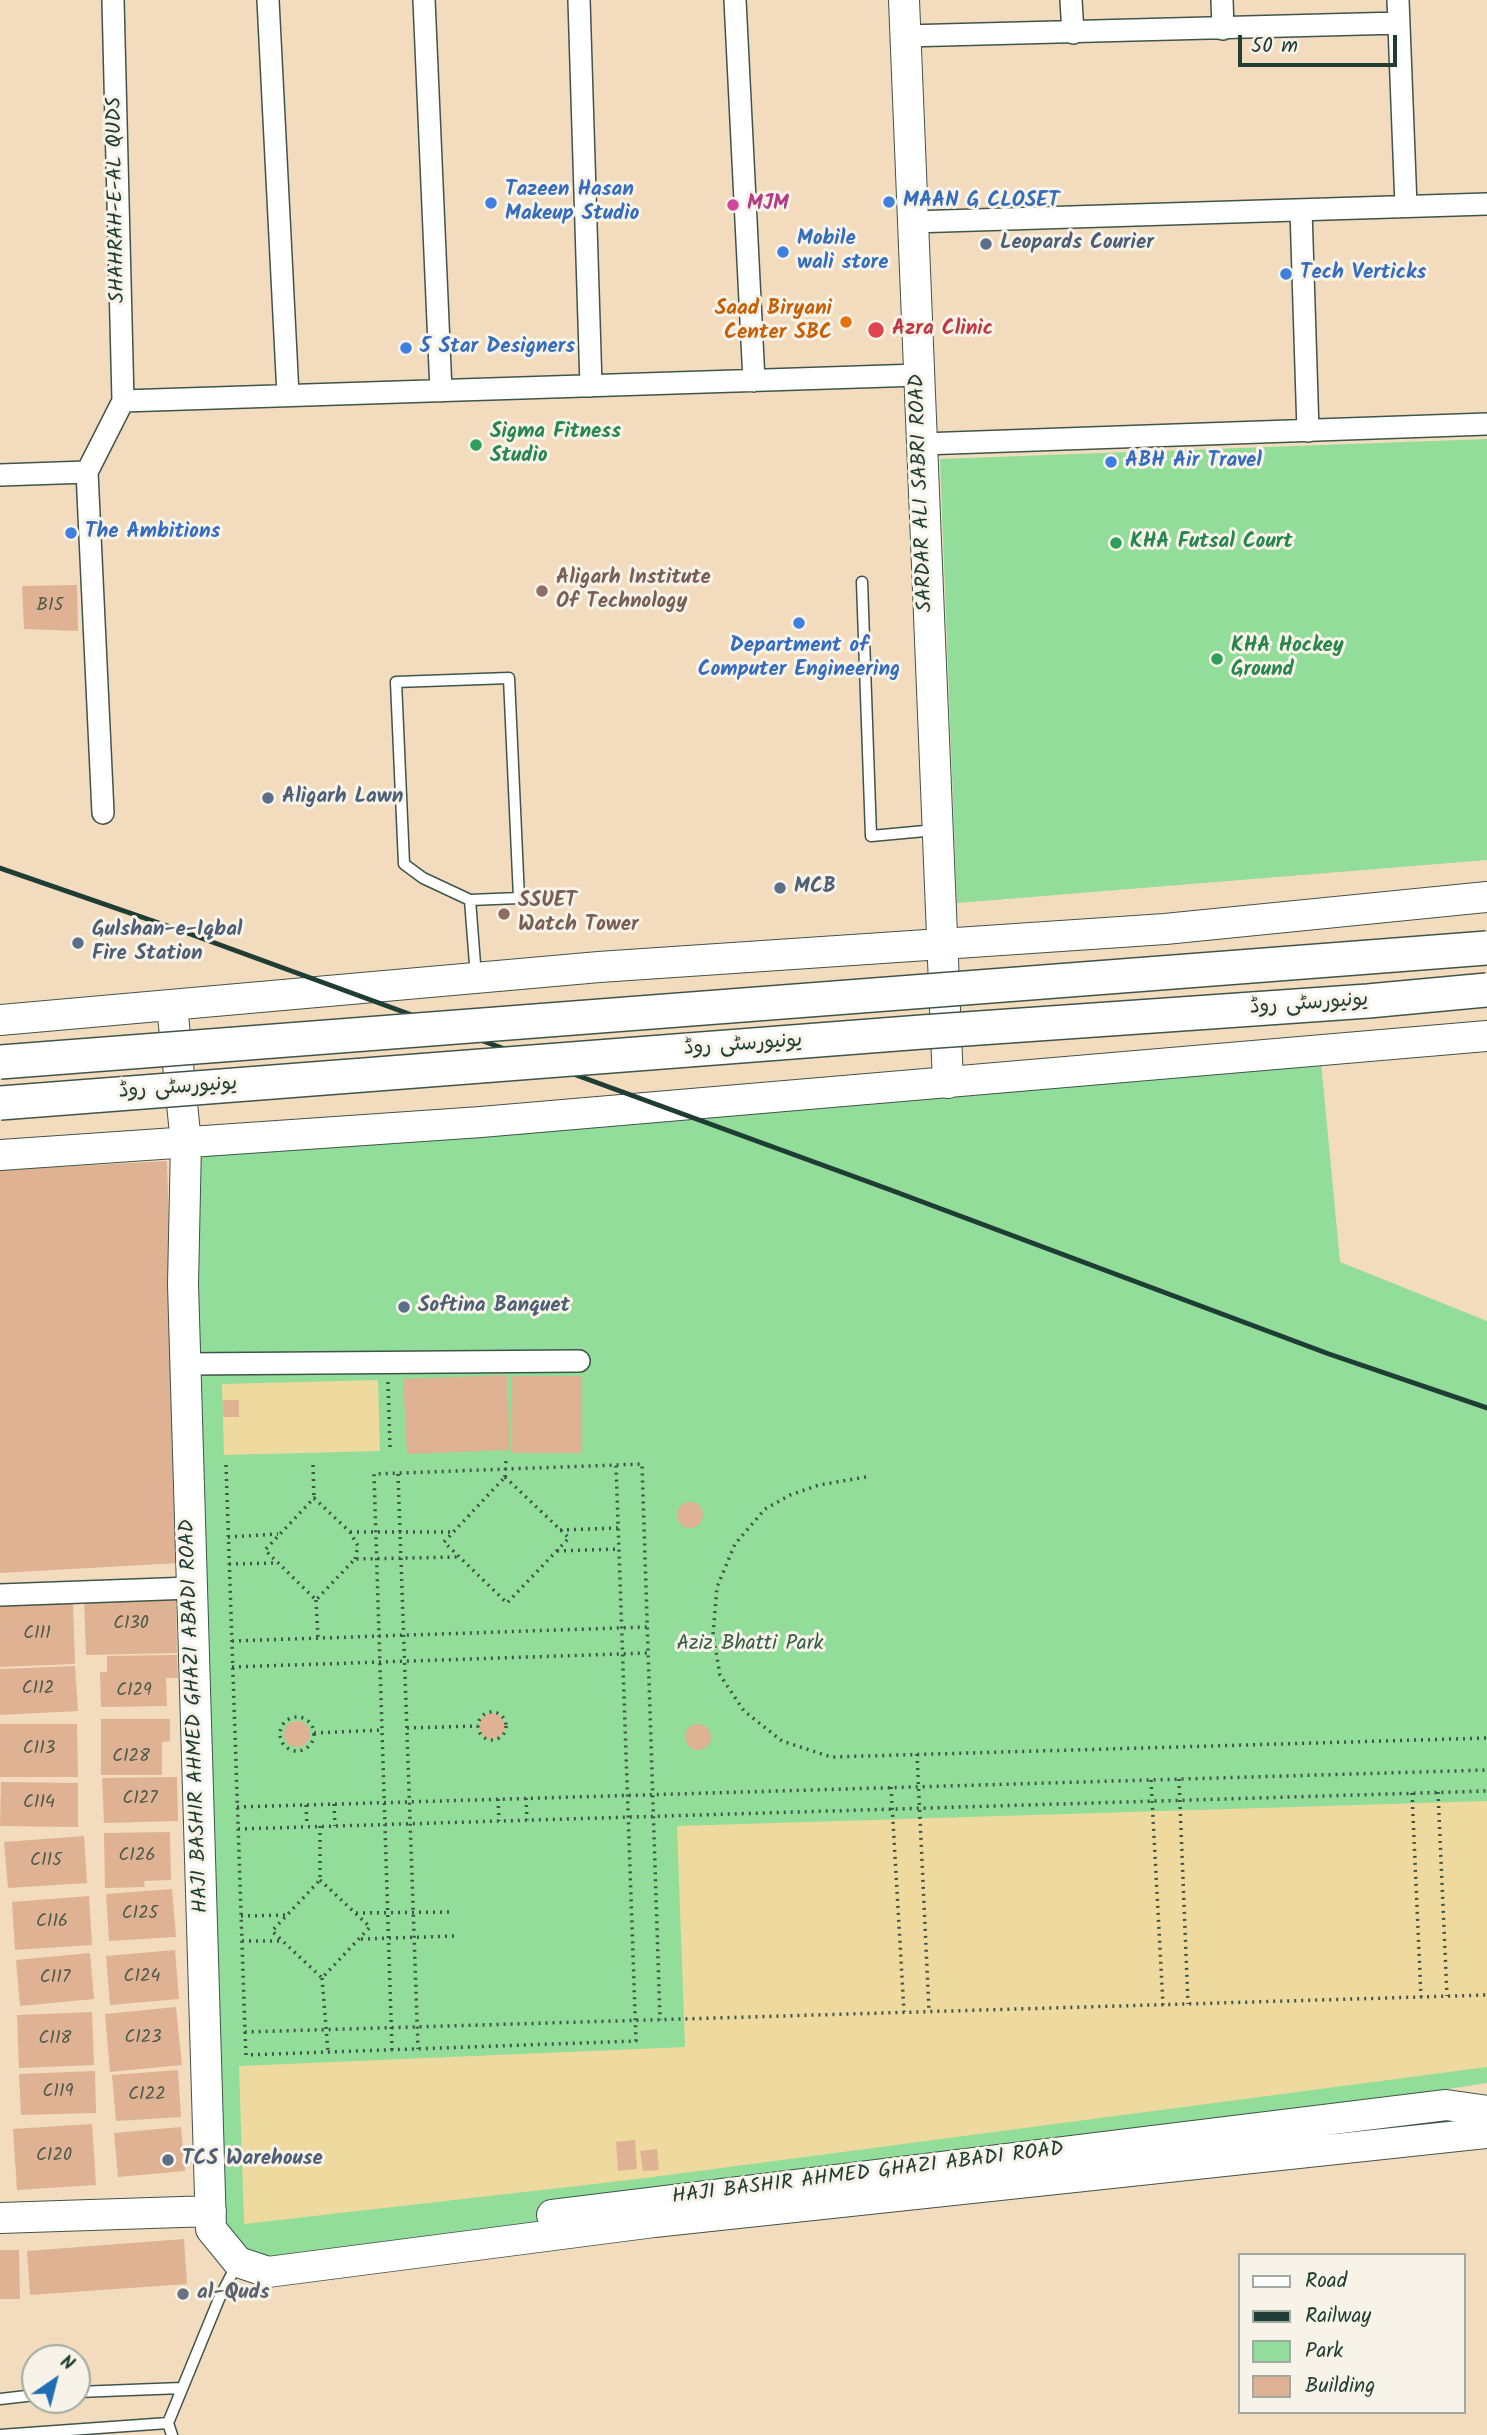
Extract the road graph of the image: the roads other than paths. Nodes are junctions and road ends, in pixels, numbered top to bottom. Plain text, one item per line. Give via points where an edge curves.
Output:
1 (113, 0) edge
2 (268, 0) edge
3 (424, 0) edge
4 (579, 0) edge
5 (735, 0) edge
6 (904, 0) edge
7 (1072, 0) edge
8 (1222, 0) edge
9 (1398, 0) edge
10 (1399, 23) junction
11 (1223, 29) junction
12 (1073, 33) junction
13 (905, 36) junction
14 (1487, 204) edge
15 (1406, 206) junction
16 (1301, 210) junction
17 (912, 222) junction
18 (919, 375) junction
19 (754, 381) junction
20 (592, 386) junction
21 (441, 391) junction
22 (288, 396) junction
23 (123, 401) junction
24 (1487, 424) edge
25 (1308, 431) junction
26 (922, 444) junction
27 (87, 472) junction
28 (0, 475) edge
29 (862, 582) dead end
30 (103, 813) dead end
31 (936, 830) junction
32 (1487, 897) edge
33 (470, 900) junction
34 (941, 945) junction
35 (1487, 948) edge
36 (476, 978) junction
37 (1487, 990) edge
38 (172, 1006) junction
39 (0, 1020) edge
40 (1487, 1036) edge
41 (0, 1062) edge
42 (948, 1083) junction
43 (0, 1103) edge
44 (186, 1143) junction
45 (0, 1155) edge
46 (579, 1361) dead end
47 (187, 1364) junction
48 (191, 1588) junction
49 (0, 1595) edge
50 (1487, 2111) edge
51 (1487, 2133) edge
52 (211, 2211) junction
53 (0, 2218) edge
54 (246, 2265) junction
55 (182, 2388) junction
56 (91, 2391) edge
57 (21, 2397) edge
58 (0, 2399) edge
59 (168, 2423) junction
60 (30, 2433) edge
61 (0, 2435) edge
62 (172, 2435) edge

1 - 23 street, SHAHRAH-E-AL QUDS
2 - 22 street
3 - 21 street
4 - 20 street
5 - 19 street
6 - 13 street, SARDAR ALI SABRI ROAD
7 - 12 street
8 - 11 street
9 - 10 street
10 - 11 street
10 - 15 street
11 - 12 street
12 - 13 street
13 - 17 street, SARDAR ALI SABRI ROAD
14 - 15 street
15 - 16 street
16 - 17 street
16 - 25 street
17 - 18 street, SARDAR ALI SABRI ROAD
18 - 19 street
18 - 26 street, SARDAR ALI SABRI ROAD
19 - 20 street
20 - 21 street
21 - 22 street
22 - 23 street
23 - 27 street
24 - 25 street
25 - 26 street
26 - 31 street, SARDAR ALI SABRI ROAD
27 - 28 street
27 - 30 street
29 - 31 lane via 871,836
31 - 34 street, SARDAR ALI SABRI ROAD
32 - 34 street via 1165,929
33 - 33 lane via 519,898 509,678 396,682 404,864 422,878
33 - 36 lane
34 - 36 street
34 - 42 street, SARDAR ALI SABRI ROAD
35 - 41 main road, یونیورسٹی روڈ, bridge
36 - 38 street
37 - 43 main road, یونیورسٹی روڈ, bridge
38 - 39 street
38 - 44 street, HAJI BASHIR AHMED GHAZI ABADI ROAD
40 - 42 street
42 - 44 street
44 - 45 street
44 - 47 street, HAJI BASHIR AHMED GHAZI ABADI ROAD via 183,1284
46 - 47 street
47 - 48 street, HAJI BASHIR AHMED GHAZI ABADI ROAD
48 - 49 street
48 - 52 street, HAJI BASHIR AHMED GHAZI ABADI ROAD
50 - 54 street, HAJI BASHIR AHMED GHAZI ABADI ROAD via 1446,2105 656,2200 270,2254
51 - 54 street, HAJI BASHIR AHMED GHAZI ABADI ROAD via 654,2222 268,2272
52 - 53 street
52 - 54 street, HAJI BASHIR AHMED GHAZI ABADI ROAD via 211,2229
54 - 55 lane via 219,2299
55 - 56 lane
55 - 59 lane
57 - 58 lane
59 - 60 lane
59 - 62 lane
60 - 61 lane

